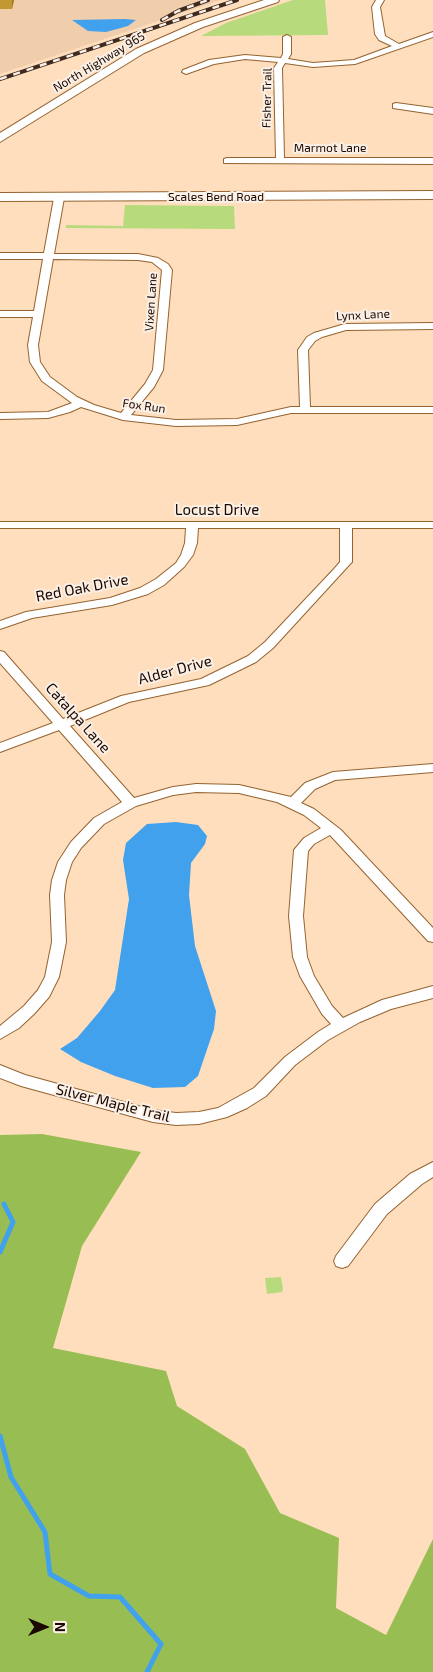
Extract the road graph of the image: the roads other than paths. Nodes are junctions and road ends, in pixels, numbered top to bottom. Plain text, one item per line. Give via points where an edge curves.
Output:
1 (274, 0) edge
2 (380, 0) edge
3 (433, 34) edge
4 (287, 37) dead end
5 (399, 47) junction
6 (282, 60) junction
7 (186, 72) dead end
8 (396, 106) dead end
9 (433, 111) edge
10 (0, 138) edge
11 (227, 161) dead end
12 (280, 161) junction
13 (433, 161) edge
14 (433, 195) edge
15 (0, 197) edge
16 (59, 198) junction
17 (0, 256) edge
18 (48, 257) junction
19 (0, 314) edge
20 (38, 314) junction
21 (433, 326) edge
22 (80, 403) junction
23 (305, 410) junction
24 (433, 410) edge
25 (0, 416) edge
26 (123, 417) junction
27 (0, 525) edge
28 (192, 525) junction
29 (346, 525) junction
30 (433, 525) edge
31 (0, 625) edge
32 (0, 656) edge
33 (62, 724) junction
34 (0, 748) edge
35 (433, 768) edge
36 (131, 803) junction
37 (294, 803) junction
38 (330, 829) junction
39 (433, 936) edge
40 (433, 992) edge
41 (341, 1025) junction
42 (0, 1032) edge
43 (0, 1071) edge
44 (433, 1169) edge
45 (342, 1261) dead end

1 - 10 street, North Highway 965 via 140,51
2 - 5 street via 376,7 379,34
3 - 5 street
4 - 6 street, Fisher Trail via 288,49
5 - 6 street via 355,62 313,65
6 - 7 street via 232,58
6 - 12 street, Fisher Trail via 278,68
8 - 9 street
11 - 12 street, Marmot Lane
12 - 13 street, Marmot Lane
14 - 16 street, Scales Bend Road
15 - 16 street, Scales Bend Road
16 - 18 street, Fox Run
17 - 18 street
18 - 20 street, Fox Run
18 - 26 street, Vixen Lane via 149,258 167,270 158,370 150,385
19 - 20 street
20 - 22 street, Fox Run via 33,345 35,362 53,386
21 - 23 street, Lynx Lane via 345,327 311,339 303,350
22 - 25 street via 48,415
22 - 26 street, Fox Run
23 - 24 street, Fox Run
23 - 26 street, Fox Run via 225,423 162,422
27 - 28 street, Locust Drive
28 - 29 street, Locust Drive
28 - 31 street, Red Oak Drive via 191,543 180,565 144,591 30,615
29 - 30 street, Locust Drive
29 - 33 street, Alder Drive via 346,562 270,645 252,659 205,682 126,699
32 - 33 street, Catalpa Lane
33 - 34 street, Alder Drive
33 - 36 street, Catalpa Lane
35 - 37 street via 333,776 310,786
36 - 37 street via 173,791 217,788 261,793
36 - 42 street via 99,821 65,862 57,895 59,942 52,977 44,993 29,1010
37 - 38 street
38 - 39 street
38 - 41 street via 309,841 302,850 296,916 300,957 307,976 327,1010
40 - 41 street, Silver Maple Trail via 387,1004
41 - 43 street, Silver Maple Trail via 290,1061 260,1092 221,1112 199,1118 153,1116 21,1080
44 - 45 street via 381,1209

